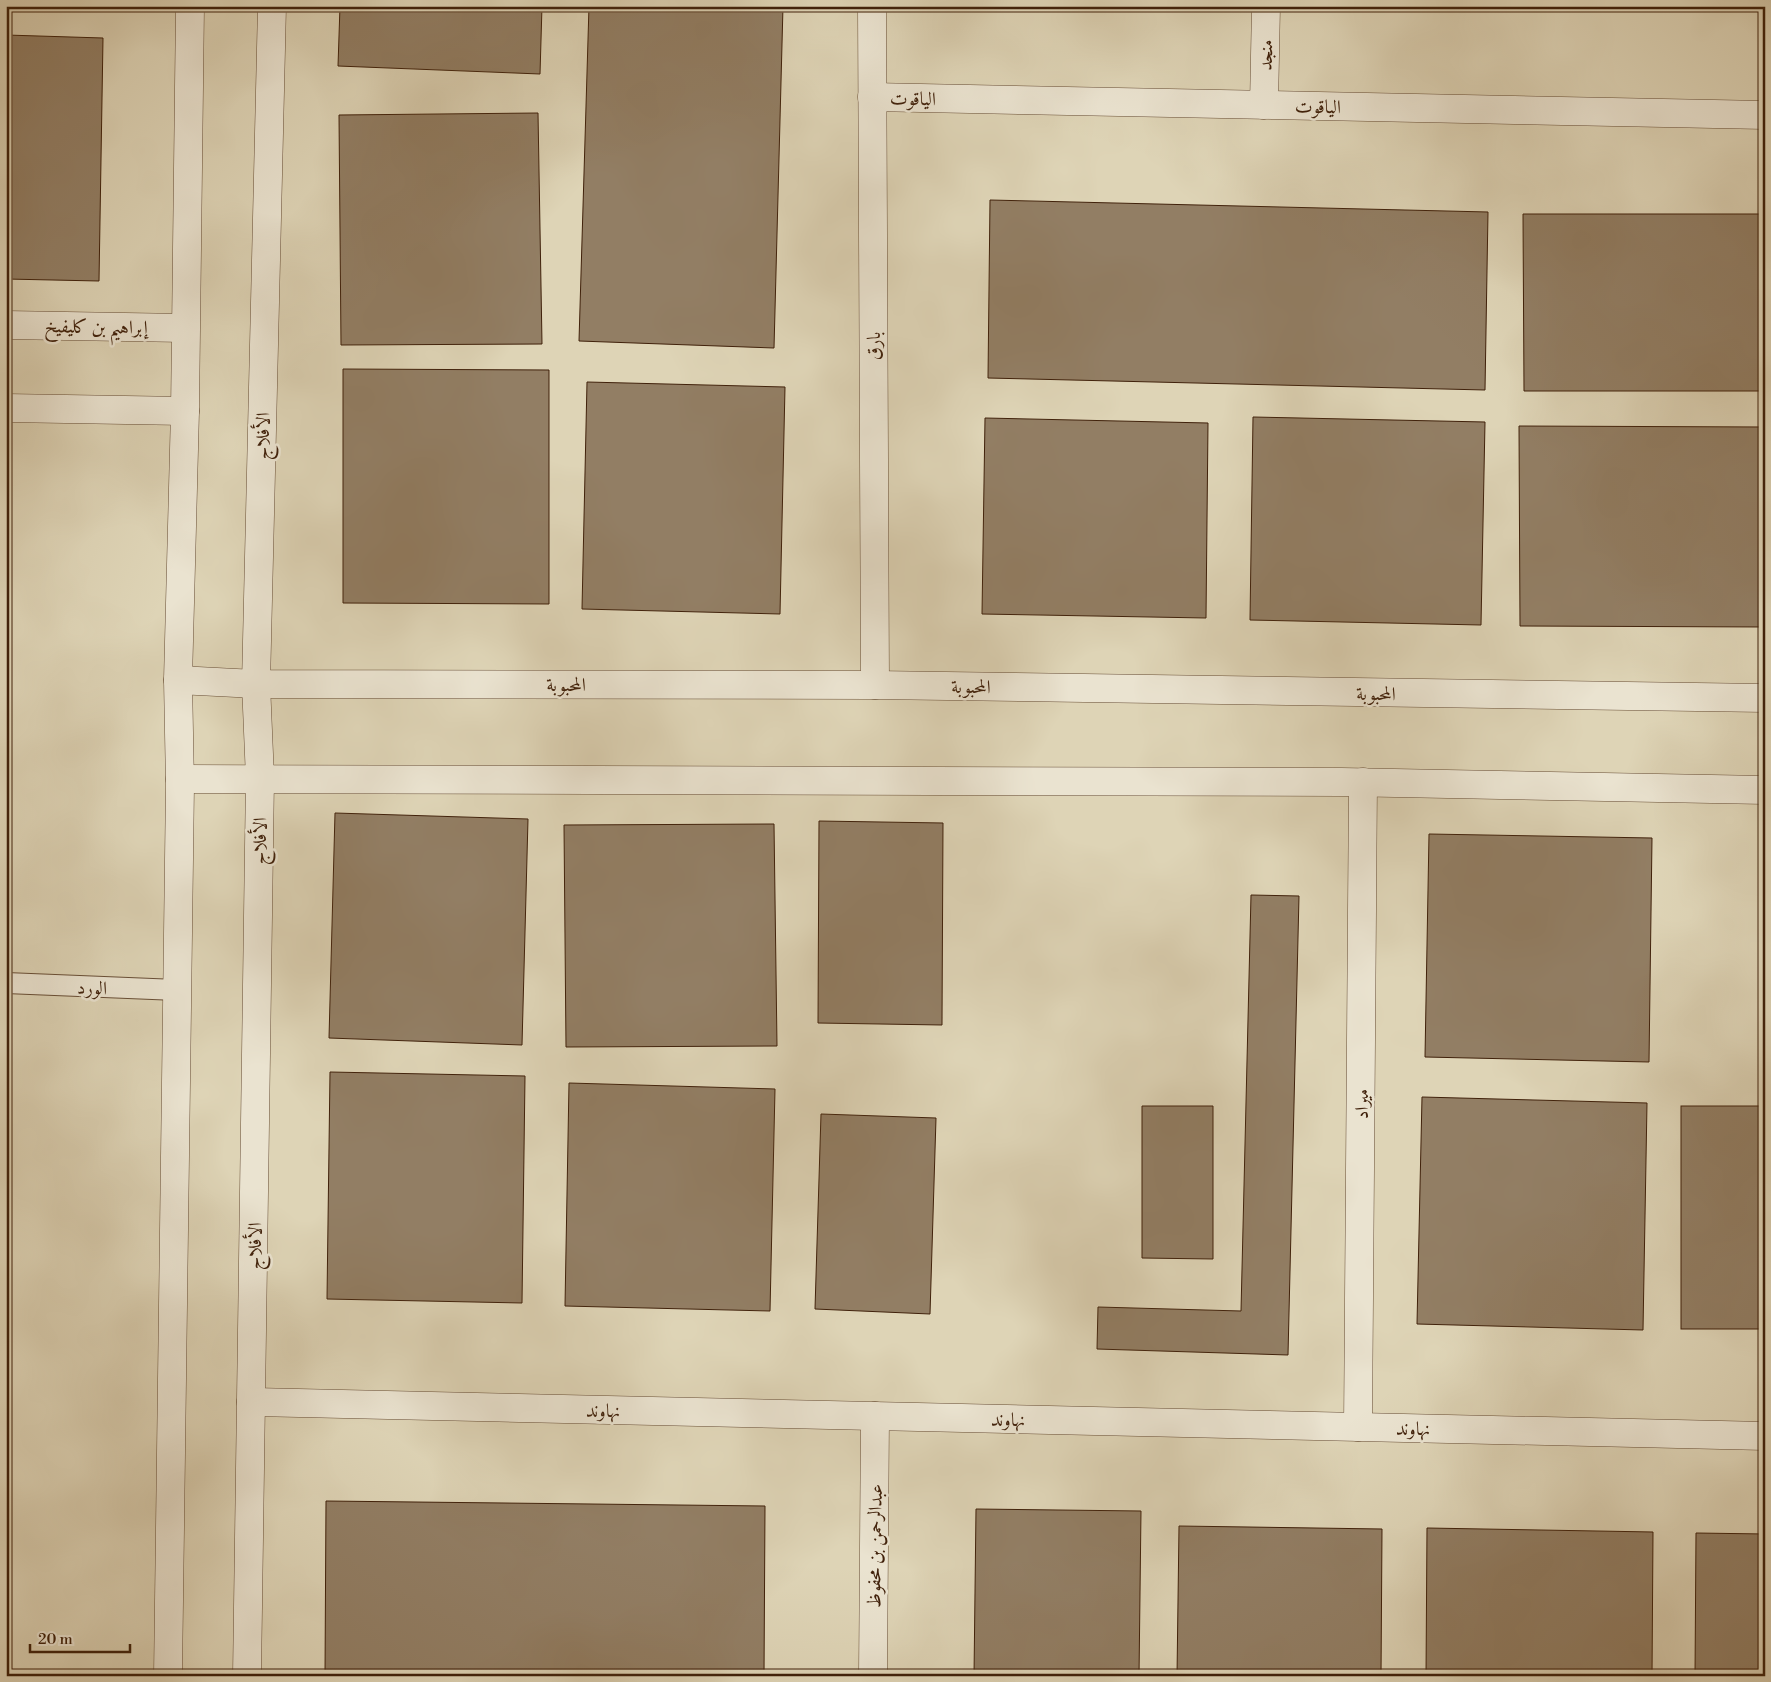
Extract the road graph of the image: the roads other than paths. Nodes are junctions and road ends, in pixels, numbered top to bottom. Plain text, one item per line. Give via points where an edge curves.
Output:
1 (190, 6) edge
2 (272, 6) edge
3 (872, 6) edge
4 (1266, 6) edge
5 (872, 97) junction
6 (1264, 105) junction
7 (1765, 115) edge
8 (6, 325) edge
9 (185, 328) junction
10 (6, 408) edge
11 (185, 411) junction
12 (178, 680) junction
13 (256, 684) junction
14 (875, 685) junction
15 (1765, 698) edge
16 (260, 778) junction
17 (180, 779) junction
18 (1363, 782) junction
19 (1765, 790) edge
20 (6, 983) edge
21 (177, 990) junction
22 (251, 1402) junction
23 (875, 1416) junction
24 (1358, 1426) junction
25 (1765, 1436) edge
26 (168, 1676) edge
27 (247, 1676) edge
28 (873, 1676) edge

1 - 9 street
2 - 13 street, الأفلاج
3 - 5 street, بارق
4 - 6 street, منجد
5 - 6 street, الياقوت
5 - 14 street, بارق
6 - 7 street, الياقوت
8 - 9 street, إبراهيم بن كليفيخ
9 - 11 street
10 - 11 street
11 - 12 street
12 - 13 street, المحبوبة
12 - 17 street
13 - 14 street, المحبوبة
13 - 16 street, الأفلاج
14 - 15 street, المحبوبة
16 - 17 street
16 - 18 street
16 - 22 street, الأفلاج
17 - 21 street
18 - 19 street
18 - 24 street, ميراد
20 - 21 lane, الورد
21 - 26 street
22 - 23 street, نهاوند
22 - 27 street, الأفلاج
23 - 24 street, نهاوند
23 - 28 street, عبدالرحمن بن محفوظ
24 - 25 street, نهاوند

